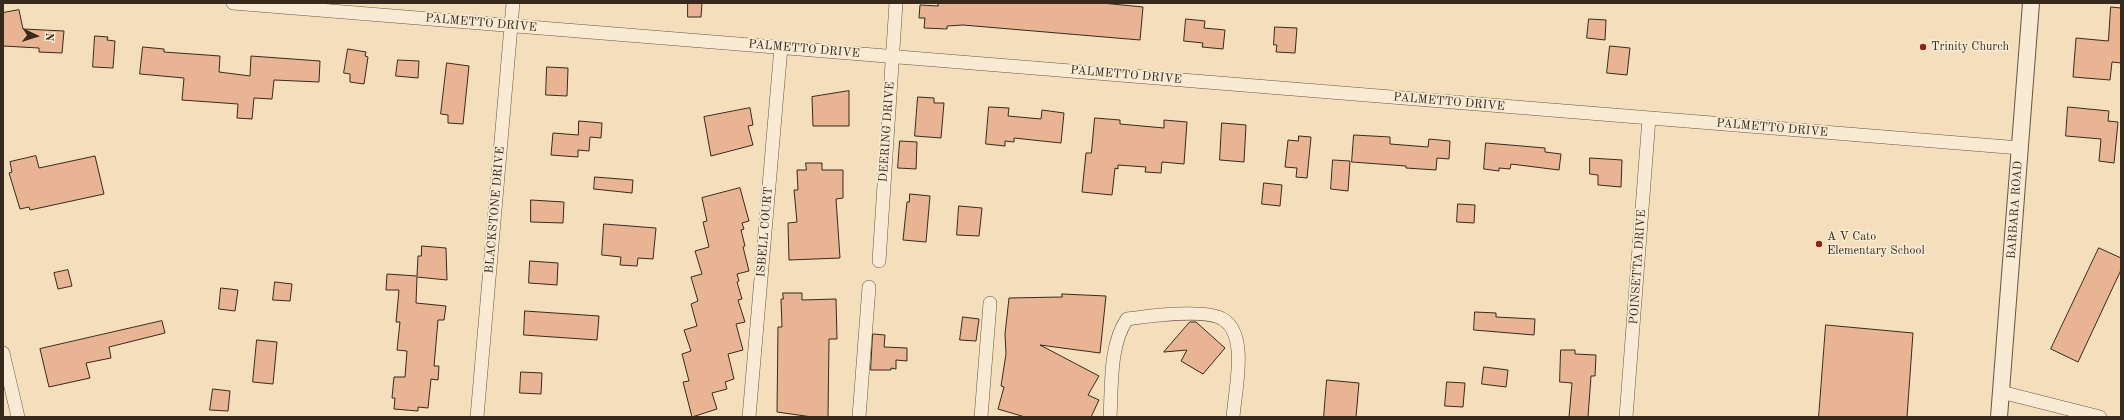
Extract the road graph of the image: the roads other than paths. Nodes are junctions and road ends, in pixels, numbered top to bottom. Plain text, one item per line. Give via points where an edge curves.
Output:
1 (233, 3) edge
2 (513, 3) edge
3 (896, 3) edge
4 (2031, 3) edge
5 (511, 26) junction
6 (781, 47) junction
7 (892, 56) junction
8 (1649, 118) junction
9 (2020, 148) junction
10 (879, 261) dead end
11 (869, 287) dead end
12 (990, 303) dead end
13 (3, 353) edge
14 (2001, 392) junction
15 (18, 417) edge
16 (478, 417) edge
17 (749, 417) edge
18 (859, 417) edge
19 (981, 417) edge
20 (1110, 417) edge
21 (1233, 417) edge
22 (1626, 417) edge
23 (1999, 417) edge
24 (2100, 417) edge

1 - 5 street, PALMETTO DRIVE
2 - 5 street, BLACKSTONE DRIVE
3 - 7 street, DEERING DRIVE
4 - 9 street, BARBARA ROAD
5 - 6 street, PALMETTO DRIVE
5 - 16 street, BLACKSTONE DRIVE
6 - 7 street, PALMETTO DRIVE
6 - 17 street, ISBELL COURT
7 - 8 street, PALMETTO DRIVE
7 - 10 street, DEERING DRIVE
8 - 9 street, PALMETTO DRIVE
8 - 22 street, POINSETTA DRIVE
9 - 14 street, BARBARA ROAD
11 - 18 street
12 - 19 street
13 - 15 street
14 - 23 street, BARBARA ROAD
14 - 24 street
20 - 21 street via 1116,344 1119,331 1127,319 1153,315 1196,314 1223,319 1230,325 1236,338 1238,350

